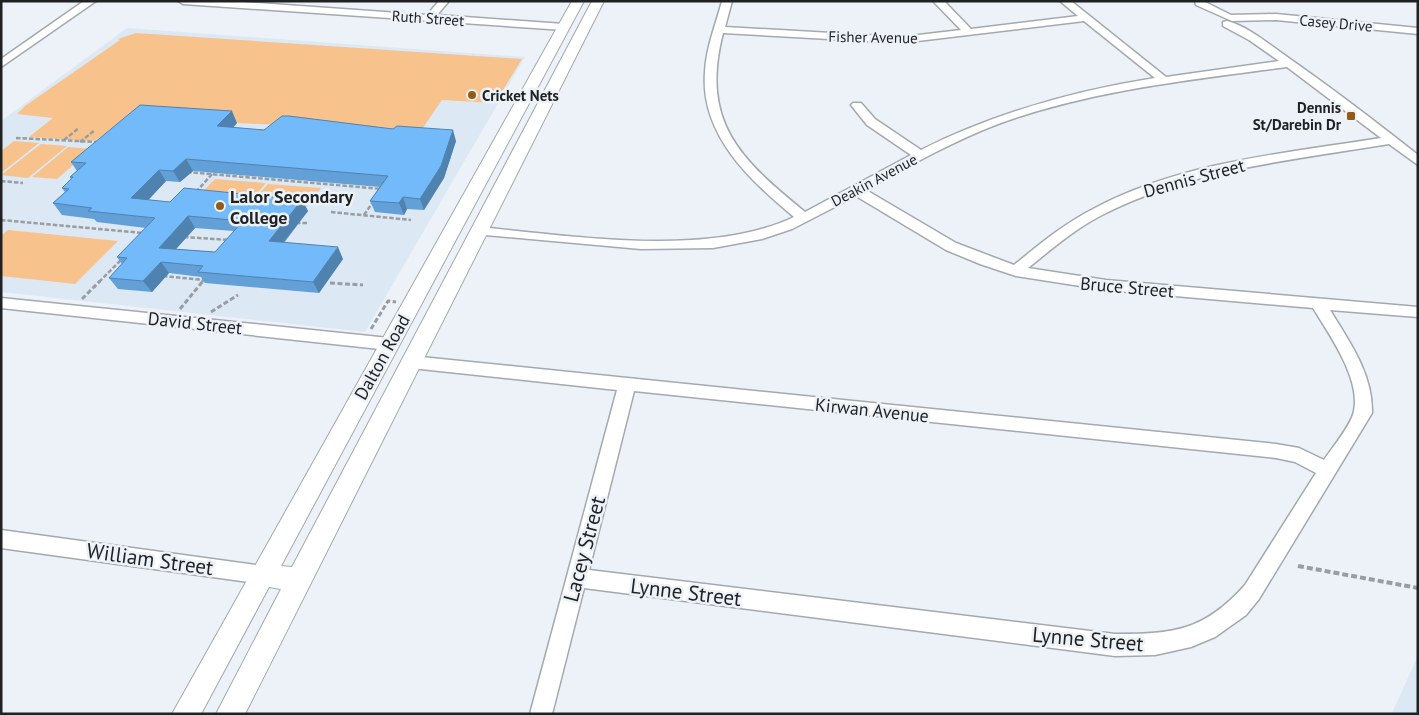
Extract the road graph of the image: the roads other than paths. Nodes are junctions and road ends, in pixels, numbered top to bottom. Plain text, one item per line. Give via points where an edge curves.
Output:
1 (91, 1) edge
2 (183, 1) edge
3 (319, 1) edge
4 (444, 1) edge
5 (578, 1) edge
6 (598, 1) edge
7 (727, 1) edge
8 (938, 1) edge
9 (1065, 1) edge
10 (193, 2) edge
11 (1198, 2) edge
12 (310, 10) junction
13 (430, 18) junction
14 (1086, 18) junction
15 (1230, 21) junction
16 (574, 27) junction
17 (720, 30) junction
18 (1418, 31) edge
19 (969, 32) junction
20 (1253, 38) joint
21 (3, 61) edge
22 (1290, 64) junction
23 (1165, 81) junction
24 (857, 105) dead end
25 (1394, 140) junction
26 (921, 156) junction
27 (1418, 161) edge
28 (856, 190) junction
29 (804, 218) junction
30 (453, 229) junction
31 (479, 231) junction
32 (1016, 271) junction
33 (1, 303) edge
34 (1318, 303) junction
35 (1418, 312) edge
36 (389, 344) junction
37 (411, 362) junction
38 (627, 385) junction
39 (1328, 472) junction
40 (1, 539) edge
41 (263, 575) junction
42 (577, 578) junction
43 (299, 580) junction
44 (186, 714) edge
45 (230, 714) edge
46 (542, 714) edge

1 - 21 street
2 - 10 street, Ruth Street
3 - 12 street
4 - 13 street
5 - 16 main road, Dalton Road
6 - 16 main road, Dalton Road
7 - 17 street
8 - 19 street
9 - 14 street
10 - 12 street, Ruth Street
11 - 15 street
12 - 13 street, Ruth Street
13 - 16 street, Ruth Street
14 - 19 street, Fisher Avenue
14 - 23 street
15 - 18 street, Casey Drive via 1276,17
15 - 20 street
16 - 30 main road, Dalton Road
16 - 31 main road, Dalton Road
17 - 19 street, Fisher Avenue via 894,40
17 - 29 street via 710,73 710,89 718,121 757,178
20 - 22 street
22 - 23 street, Deakin Avenue
22 - 25 street
23 - 26 street, Deakin Avenue via 1100,91 1018,113 965,133
24 - 26 street via 871,122
25 - 27 street
25 - 32 street, Dennis Street via 1228,167 1166,182 1111,204 1086,218 1032,254
26 - 28 street, Deakin Avenue
28 - 29 street, Deakin Avenue
28 - 32 street, Bruce Street via 940,242
29 - 31 street, Deakin Avenue via 764,234 702,246 644,246
30 - 31 main road, Deakin Avenue
30 - 36 main road, Dalton Road
31 - 37 main road, Dalton Road
32 - 34 street, Bruce Street via 1079,282
33 - 36 street, David Street
34 - 35 street, Bruce Street
34 - 39 street, Lynne Street via 1358,377 1365,402 1363,413
36 - 41 main road, Dalton Road
37 - 38 street, Kirwan Avenue
37 - 43 main road, Dalton Road
38 - 39 street, Kirwan Avenue via 1276,451 1299,455
38 - 42 street, Lacey Street
39 - 42 street, Lynne Street via 1237,611 1203,633 1143,646
40 - 41 street, William Street
41 - 43 main road, William Street
41 - 44 main road, Dalton Road
42 - 46 street, Lacey Street
43 - 45 main road, Dalton Road

